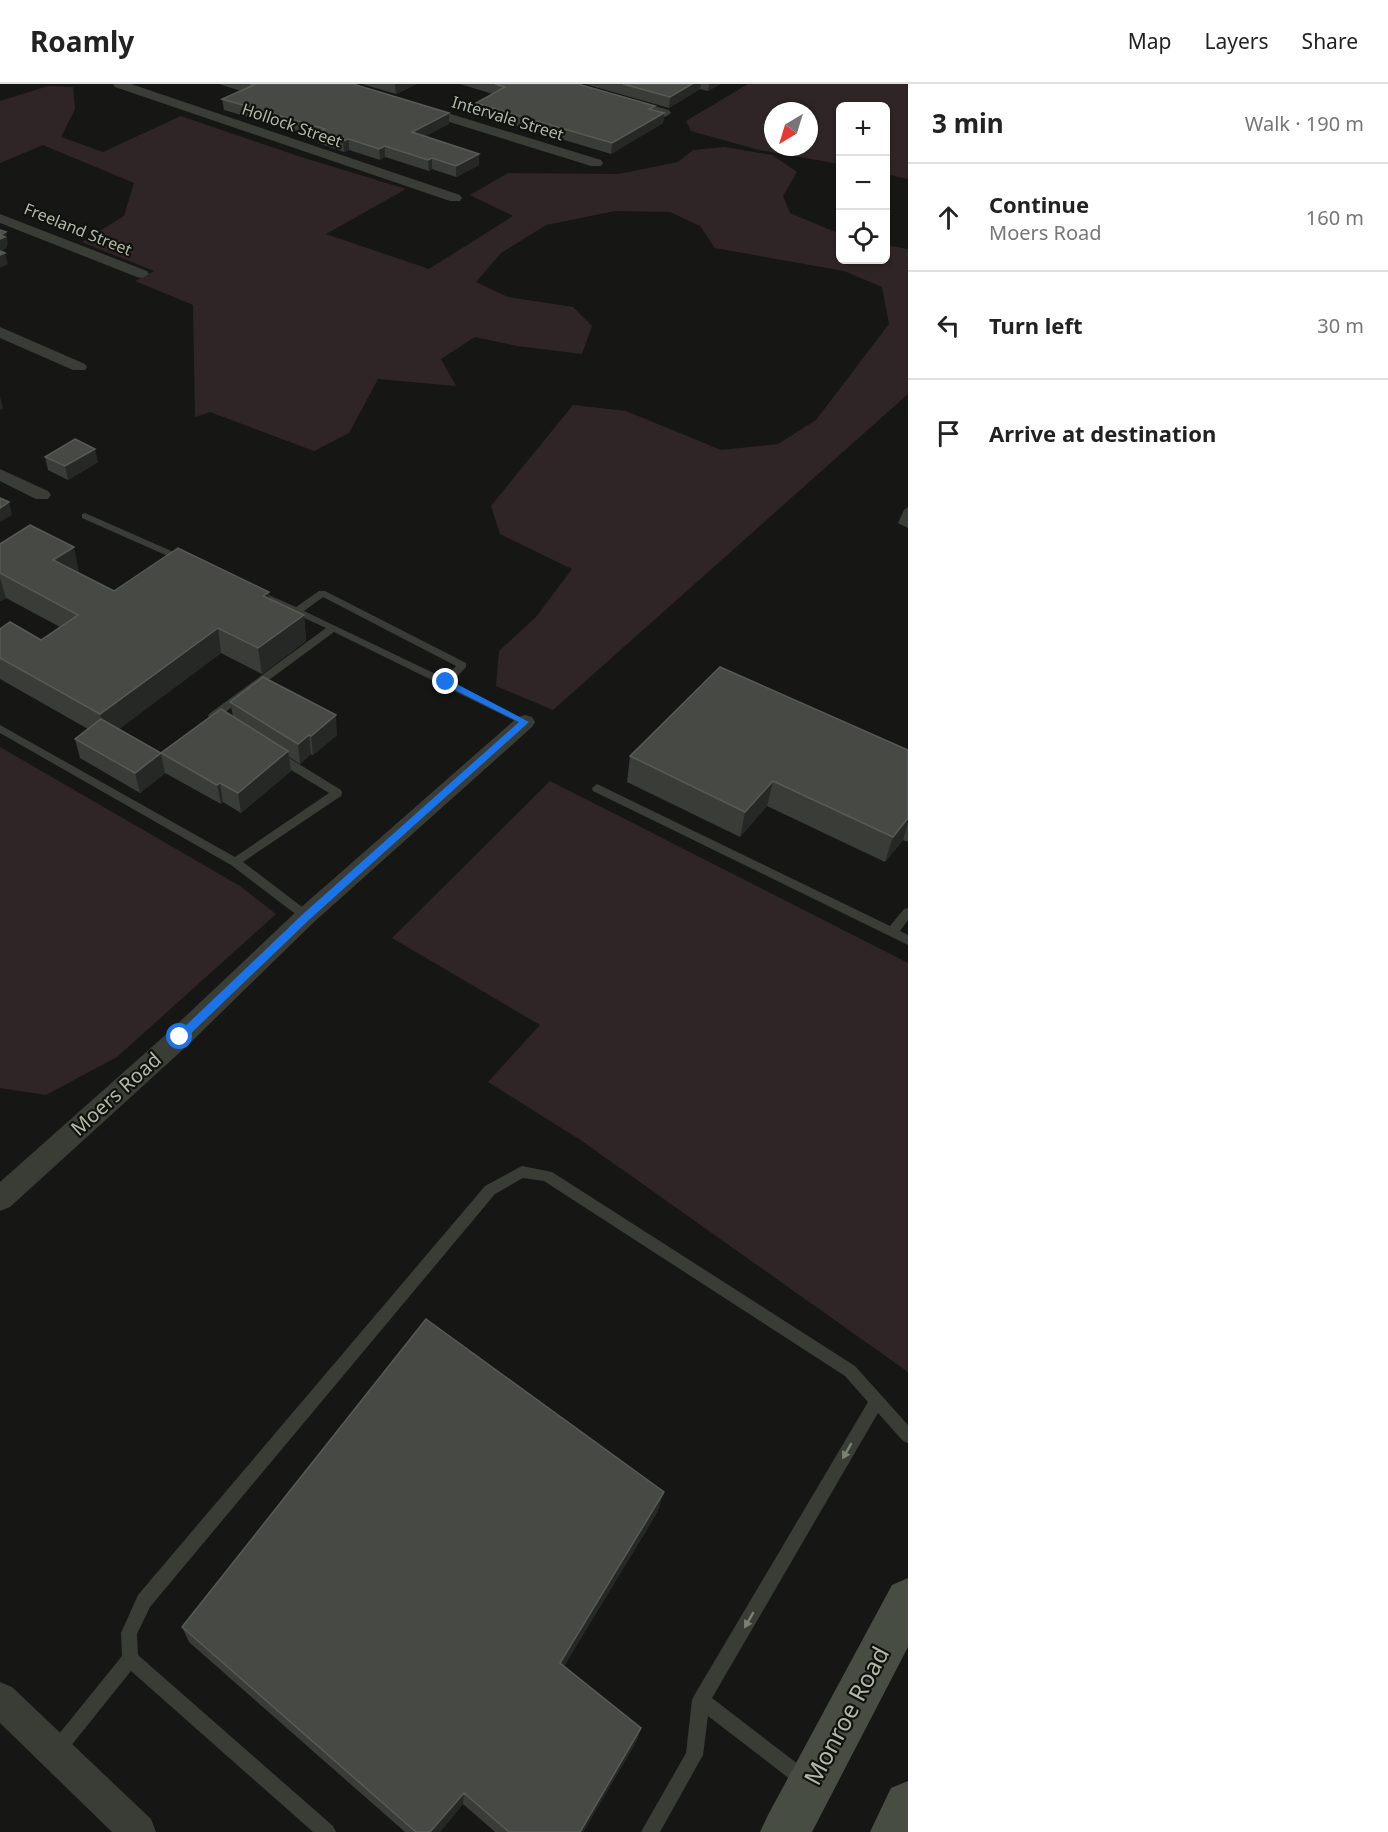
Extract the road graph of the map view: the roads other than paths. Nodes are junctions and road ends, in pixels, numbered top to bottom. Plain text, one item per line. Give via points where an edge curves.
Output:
1 (119, 84) edge
2 (564, 84) edge
3 (406, 104) edge
4 (665, 113) edge
5 (596, 163) dead end
6 (455, 198) dead end
7 (0, 218) edge
8 (142, 274) dead end
9 (0, 332) edge
10 (79, 367) dead end
11 (0, 474) edge
12 (42, 495) dead end
13 (908, 510) edge
14 (85, 516) dead end
15 (908, 525) edge
16 (191, 564) edge
17 (244, 588) edge
18 (297, 611) junction
19 (333, 628) junction
20 (446, 682) junction
21 (222, 722) edge
22 (525, 722) joint
23 (0, 728) edge
24 (270, 752) edge
25 (597, 788) dead end
26 (235, 862) junction
27 (908, 912) edge
28 (306, 916) junction
29 (892, 932) junction
30 (908, 940) edge
31 (0, 1199) edge
32 (877, 1401) junction
33 (908, 1436) edge
34 (908, 1601) edge
35 (130, 1659) junction
36 (0, 1699) edge
37 (701, 1700) junction
38 (55, 1752) junction
39 (810, 1785) junction
40 (908, 1805) edge
41 (138, 1832) edge
42 (327, 1832) edge
43 (650, 1832) edge
44 (786, 1832) edge
45 (895, 1832) edge

1 - 6 street, Hollock Street
2 - 4 street
3 - 5 street, Intervale Street
7 - 8 street, Freeland Street
9 - 10 street
11 - 12 street
13 - 15 lane via 903,523
14 - 16 lane
17 - 18 lane
18 - 19 lane
18 - 20 lane via 322,593 462,664
19 - 20 lane
19 - 21 lane via 213,716
20 - 22 lane
22 - 28 street, Moers Road
23 - 26 lane
24 - 26 lane via 337,793
25 - 29 lane
26 - 28 lane
27 - 29 lane
28 - 31 street, Moers Road via 180,1037
29 - 30 lane
32 - 33 lane
32 - 35 lane via 850,1371 547,1176 522,1172 490,1190 144,1601 129,1633
32 -> 37 lane
34 - 39 main road, Monroe Road
35 - 38 lane
35 - 42 lane
36 - 38 street
37 - 39 lane
37 - 43 lane via 694,1755
38 - 41 street
39 - 44 main road, Monroe Road
40 - 45 main road

